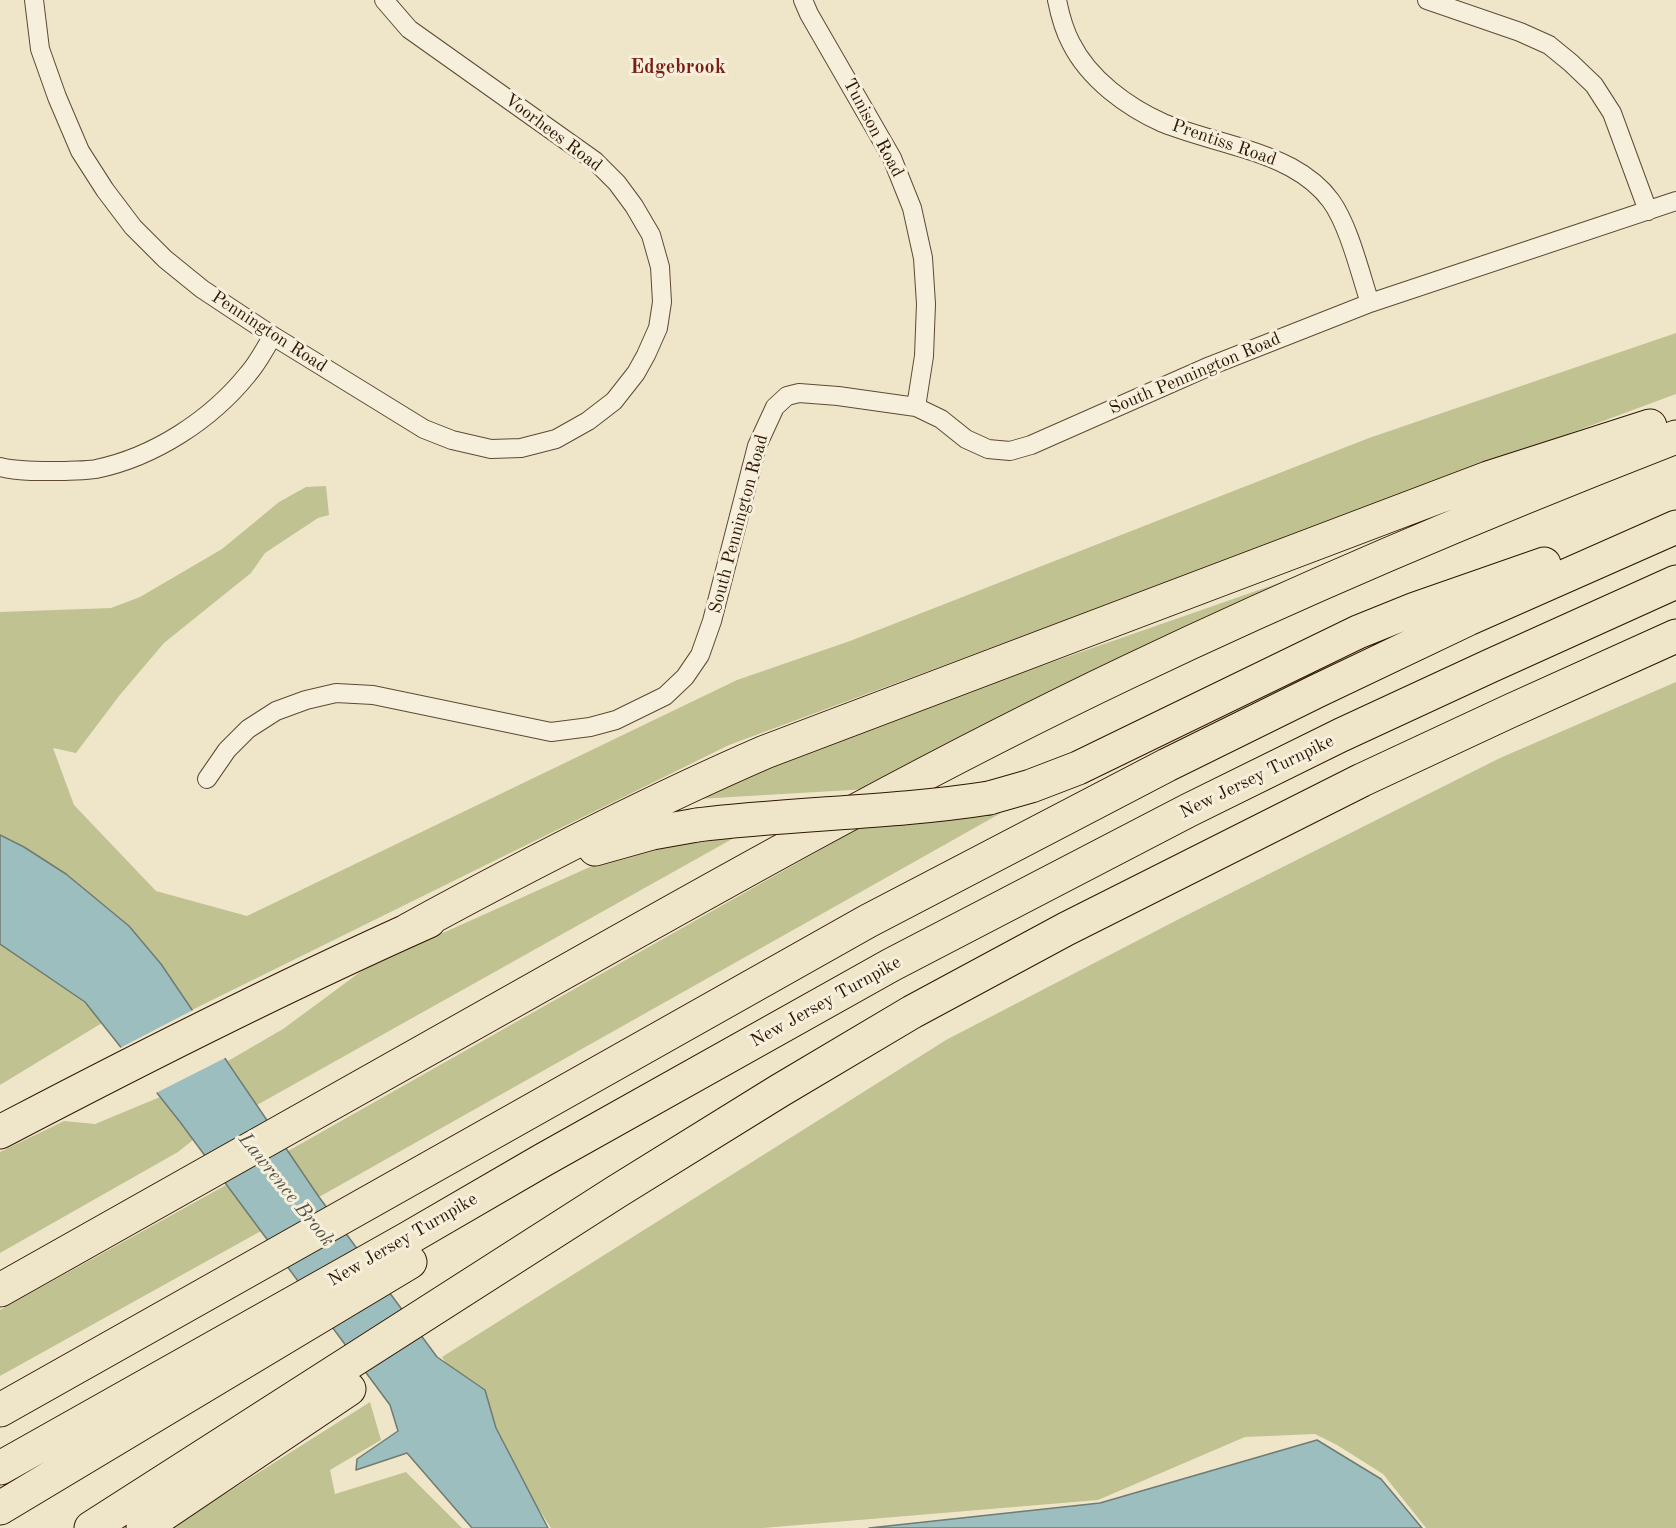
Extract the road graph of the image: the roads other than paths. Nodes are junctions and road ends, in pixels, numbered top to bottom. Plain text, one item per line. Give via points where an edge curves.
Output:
1 (34, 0) edge
2 (384, 0) edge
3 (803, 0) edge
4 (1057, 0) edge
5 (1427, 0) edge
6 (1676, 201) edge
7 (1648, 211) junction
8 (1370, 303) junction
9 (273, 336) junction
10 (636, 373) joint
11 (916, 407) junction
12 (1676, 418) edge
13 (1676, 437) edge
14 (0, 467) edge
15 (1676, 520) edge
16 (1676, 527) edge
17 (1676, 582) edge
18 (1676, 636) edge
19 (207, 779) dead end
20 (408, 930) junction
21 (0, 1132) edge
22 (0, 1290) edge
23 (274, 1328) junction
24 (324, 1393) junction
25 (0, 1410) edge
26 (0, 1468) edge
27 (0, 1508) edge
28 (91, 1528) edge
29 (143, 1528) edge

1 - 9 street, Pennington Road via 40,49 57,97 80,151 105,190 165,260
2 - 10 street, Voorhees Road via 409,29 595,161 634,206 651,235 660,267 663,302 658,328
3 - 11 street, Tunison Road via 892,158 912,208 923,258 926,304 924,356
4 - 8 street, Prentiss Road via 1071,44 1089,70 1139,111 1164,123 1269,156 1310,180 1330,200 1343,222
5 - 7 street via 1520,32 1549,45 1571,63 1594,85 1611,113
6 - 7 street, South Pennington Road
7 - 8 street, South Pennington Road
8 - 11 street, South Pennington Road via 1010,451 988,449 966,439 941,419
9 - 10 street, Pennington Road via 424,429 491,449 521,448 556,439 614,401
9 - 14 street via 250,373 222,403 157,447 94,469
11 - 19 street, South Pennington Road via 799,393 787,396 775,407 757,446 700,654 685,677 665,696 616,720 551,732 373,695 336,693 276,711 248,729
12 - 20 highway via 1488,478 765,752 520,869
13 - 22 highway via 1272,604 984,744 812,834
15 - 20 highway, bridge via 1486,583 1368,628 1078,768 1031,786 945,805 736,820 652,833 563,861
16 - 25 highway via 1468,619 1167,765 868,921
17 - 23 highway, New Jersey Turnpike via 1189,810 891,965 543,1160 414,1247
18 - 24 highway via 1362,780 1066,928 912,1012 616,1192 510,1276 457,1305
20 - 21 highway
23 - 26 highway
23 - 27 highway
24 - 28 highway
24 - 29 highway

